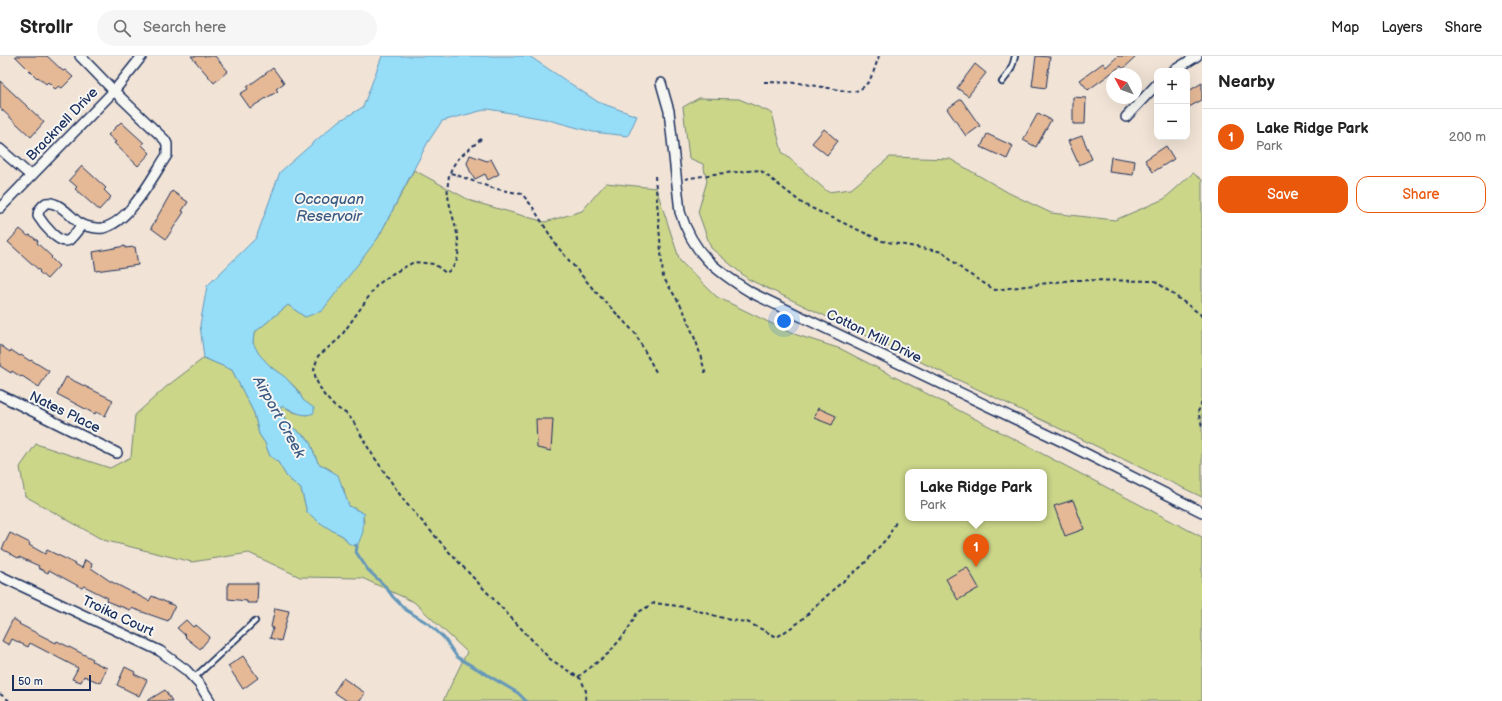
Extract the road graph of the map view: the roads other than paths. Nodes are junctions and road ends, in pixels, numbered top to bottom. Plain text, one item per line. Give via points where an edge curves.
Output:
1 (80, 56) edge
2 (142, 56) edge
3 (1015, 56) edge
4 (1197, 56) edge
5 (1178, 68) edge
6 (1002, 82) dead end
7 (661, 83) dead end
8 (1154, 87) edge
9 (114, 91) junction
10 (1126, 117) dead end
11 (0, 149) edge
12 (31, 176) junction
13 (0, 208) edge
14 (82, 225) junction
15 (0, 395) edge
16 (117, 453) dead end
17 (1202, 512) edge
18 (0, 576) edge
19 (254, 621) dead end
20 (194, 678) junction
21 (210, 701) edge

1 - 9 street
2 - 9 street, Bracknell Drive
3 - 6 lane via 1013,66
4 - 5 street
7 - 17 street, Cotton Mill Drive via 669,111 680,212 691,239 711,265 752,293
8 - 10 street
9 - 12 street, Bracknell Drive
9 - 14 street via 165,140 167,155 128,213 104,228
11 - 12 street
12 - 13 street, Bracknell Drive
14 - 14 street via 56,204 46,203 38,212 38,216 59,240 69,240
15 - 16 street, Nates Place
18 - 20 street, Troika Court via 160,651
19 - 20 lane
20 - 21 street, Troika Court

